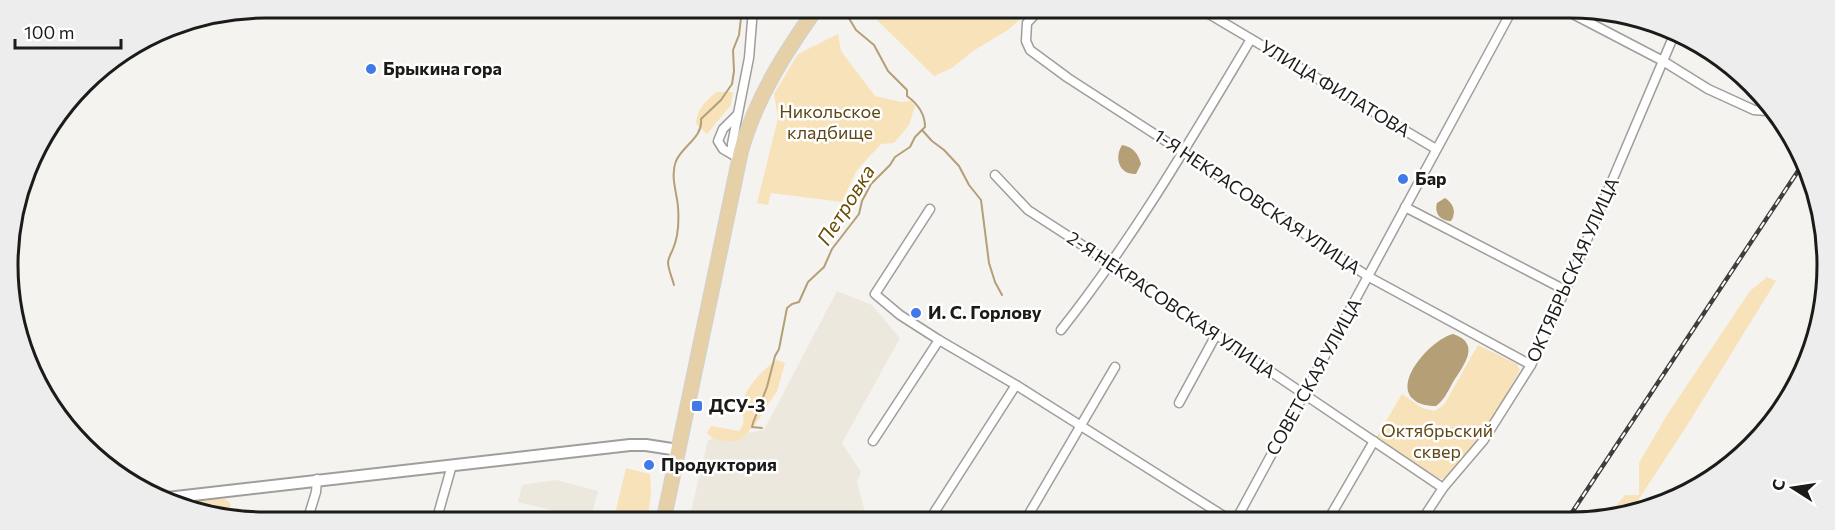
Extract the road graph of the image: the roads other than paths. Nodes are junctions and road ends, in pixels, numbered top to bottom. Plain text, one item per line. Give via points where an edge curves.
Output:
1 (752, 18) edge
2 (810, 18) edge
3 (1032, 18) edge
4 (1216, 18) edge
5 (1508, 18) edge
6 (1582, 19) edge
7 (1251, 39) junction
8 (1672, 40) edge
9 (1664, 61) junction
10 (1763, 111) edge
11 (738, 115) junction
12 (1436, 149) junction
13 (1184, 153) junction
14 (736, 156) junction
15 (995, 175) dead end
16 (1405, 207) junction
17 (930, 209) dead end
18 (1110, 263) junction
19 (1369, 277) junction
20 (1565, 290) junction
21 (1061, 330) dead end
22 (1216, 335) junction
23 (939, 340) junction
24 (1531, 365) junction
25 (1115, 367) dead end
26 (1016, 385) junction
27 (1304, 393) junction
28 (1179, 403) dead end
29 (1081, 425) junction
30 (873, 441) dead end
31 (1374, 441) junction
32 (678, 450) junction
33 (452, 465) junction
34 (317, 479) junction
35 (1443, 488) junction
36 (186, 499) edge
37 (310, 512) edge
38 (439, 512) edge
39 (665, 512) edge
40 (934, 512) edge
41 (1030, 512) edge
42 (1217, 512) edge
43 (1240, 512) edge
44 (1333, 512) edge
45 (1427, 512) edge

1 - 11 street
2 - 14 main road via 771,78
3 - 13 street, 1-Я НЕКРАСОВСКАЯ УЛИЦА via 1027,23 1026,41 1030,50
4 - 7 street, УЛИЦА ФИЛАТОВА
5 - 12 street, СОВЕТСКАЯ УЛИЦА
6 - 9 street
7 - 12 street, УЛИЦА ФИЛАТОВА
7 - 13 street
8 - 9 street, ОКТЯБРЬСКАЯ УЛИЦА
9 - 10 street via 1708,89
9 - 20 street, ОКТЯБРЬСКАЯ УЛИЦА
11 - 14 street
11 - 14 street via 719,138 720,147
12 - 16 street, СОВЕТСКАЯ УЛИЦА
13 - 18 street
13 - 19 street, 1-Я НЕКРАСОВСКАЯ УЛИЦА
14 - 32 main road
15 - 18 street, 2-Я НЕКРАСОВСКАЯ УЛИЦА via 1028,210
16 - 19 street, СОВЕТСКАЯ УЛИЦА
16 - 20 street
17 - 23 street via 875,294
18 - 21 street
18 - 22 street, 2-Я НЕКРАСОВСКАЯ УЛИЦА
19 - 24 street, 1-Я НЕКРАСОВСКАЯ УЛИЦА
19 - 27 street, СОВЕТСКАЯ УЛИЦА
20 - 24 street, ОКТЯБРЬСКАЯ УЛИЦА
22 - 27 street, 2-Я НЕКРАСОВСКАЯ УЛИЦА
22 - 28 street
23 - 26 street
23 - 30 street
24 - 35 street, ОКТЯБРЬСКАЯ УЛИЦА via 1483,441
25 - 29 street
26 - 29 street
26 - 40 street
27 - 31 street, 2-Я НЕКРАСОВСКАЯ УЛИЦА
27 - 43 street, СОВЕТСКАЯ УЛИЦА
29 - 41 street
29 - 42 street
31 - 35 street, 2-Я НЕКРАСОВСКАЯ УЛИЦА
31 - 44 street
32 - 33 street via 630,445
32 - 39 main road
33 - 34 street
33 - 38 street
34 - 36 street
34 - 37 street
35 - 45 street, ОКТЯБРЬСКАЯ УЛИЦА

